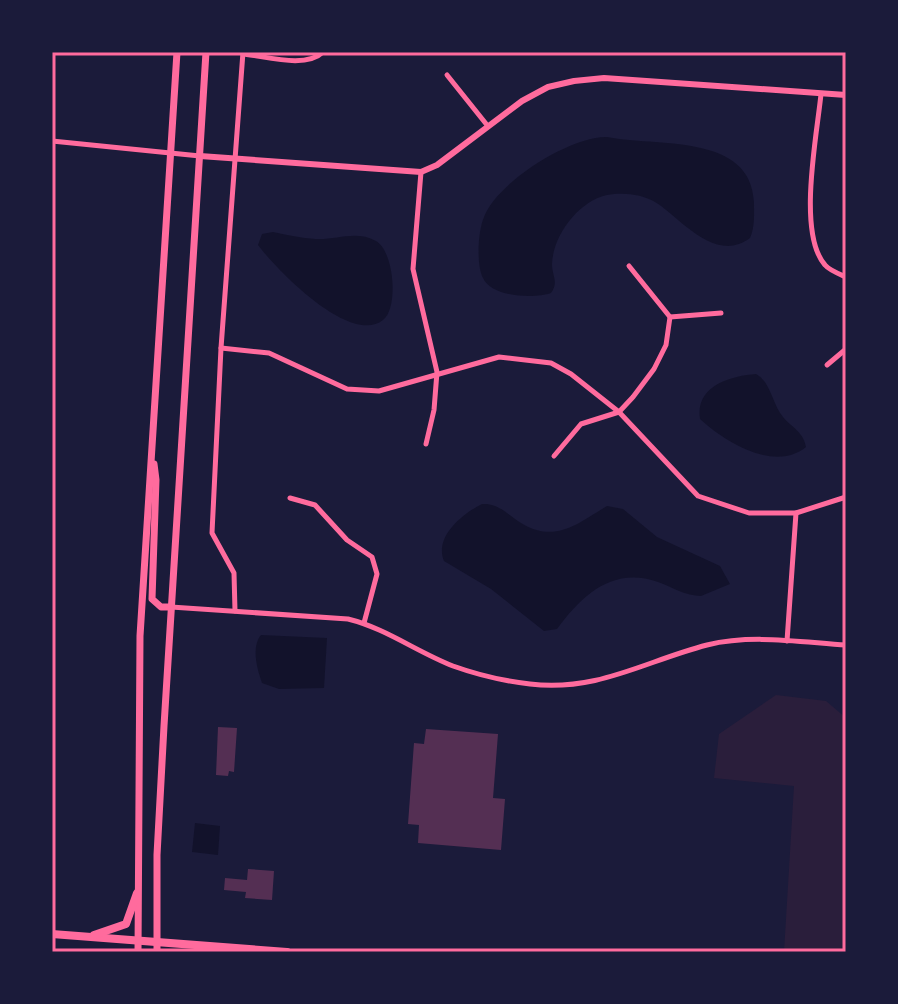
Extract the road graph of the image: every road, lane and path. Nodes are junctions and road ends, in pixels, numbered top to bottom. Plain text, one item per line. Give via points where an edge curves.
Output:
1 (177, 52) edge
2 (206, 52) edge
3 (323, 52) edge
4 (243, 53) edge
5 (447, 75) dead end
6 (821, 94) junction
7 (846, 95) edge
8 (487, 125) junction
9 (52, 141) edge
10 (171, 151) junction
11 (200, 156) junction
12 (236, 160) junction
13 (421, 172) junction
14 (629, 266) dead end
15 (846, 277) edge
16 (721, 313) dead end
17 (670, 317) junction
18 (221, 348) junction
19 (846, 349) edge
20 (827, 365) dead end
21 (437, 372) junction
22 (619, 412) junction
23 (426, 444) dead end
24 (151, 449) junction
25 (554, 456) dead end
26 (846, 497) edge
27 (290, 498) dead end
28 (796, 513) junction
29 (171, 607) junction
30 (235, 611) junction
31 (364, 623) junction
32 (787, 641) junction
33 (846, 645) edge
34 (137, 893) junction
35 (52, 934) edge
36 (85, 937) junction
37 (138, 941) junction
38 (157, 947) edge
39 (138, 952) edge
40 (287, 952) edge

1 - 10 main road
2 - 11 main road
3 - 4 street via 303,60
4 - 12 street
5 - 8 street
6 - 7 street
6 - 8 street via 604,78 548,87
6 - 15 street via 813,244 825,266
8 - 13 street
9 - 10 street
10 - 11 street
10 - 24 main road
11 - 12 street
11 - 29 main road
12 - 13 street
12 - 18 street
13 - 21 street via 413,269
14 - 17 street
16 - 17 street
17 - 22 street via 666,345 654,369
18 - 21 street via 269,353 347,389 379,391
18 - 30 street via 212,533 234,573
19 - 20 street
21 - 22 street via 499,357 551,363
21 - 23 street
22 - 25 street via 581,424
22 - 28 street via 698,496 749,513
24 - 29 main road via 156,480 152,599
24 - 34 main road via 140,636
26 - 28 street
27 - 31 street via 315,505 347,540 372,557 377,574
28 - 32 street
29 - 30 street
29 - 38 main road
30 - 31 street
31 - 32 street via 452,665 532,685 613,679 705,646 738,640
32 - 33 street
34 - 36 main road via 126,924
34 - 37 main road
35 - 36 main road
36 - 37 main road
37 - 38 main road
37 - 39 main road
38 - 40 main road

